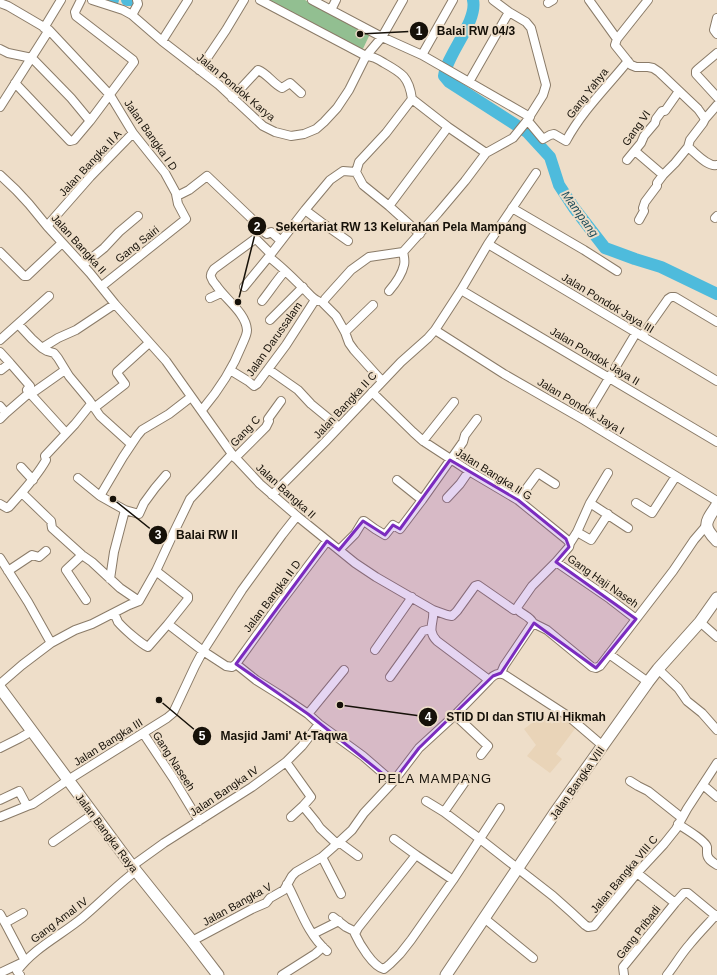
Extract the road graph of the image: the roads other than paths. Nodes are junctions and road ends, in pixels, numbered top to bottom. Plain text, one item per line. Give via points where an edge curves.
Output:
1 (61, 0) edge
2 (81, 0) edge
3 (92, 0) edge
4 (188, 0) edge
5 (244, 0) edge
6 (260, 0) edge
7 (312, 0) edge
8 (336, 0) edge
9 (403, 0) edge
10 (453, 0) edge
11 (493, 0) edge
12 (589, 0) edge
13 (648, 0) edge
14 (137, 2) edge
15 (0, 3) edge
16 (331, 10) junction
17 (509, 12) junction
18 (132, 15) junction
19 (717, 18) edge
20 (47, 29) junction
21 (717, 34) edge
22 (382, 37) junction
23 (617, 39) junction
24 (162, 41) junction
25 (0, 49) edge
26 (717, 54) edge
27 (422, 55) junction
28 (366, 56) junction
29 (32, 58) junction
30 (628, 61) junction
31 (199, 70) junction
32 (469, 82) junction
33 (16, 83) junction
34 (679, 91) junction
35 (302, 93) dead end
36 (110, 95) junction
37 (717, 97) edge
38 (232, 98) junction
39 (412, 99) junction
40 (717, 105) edge
41 (0, 107) edge
42 (705, 119) junction
43 (90, 121) junction
44 (526, 122) junction
45 (448, 127) junction
46 (133, 133) junction
47 (688, 148) junction
48 (635, 151) junction
49 (486, 153) junction
50 (627, 160) dead end
51 (717, 164) edge
52 (356, 172) junction
53 (536, 173) dead end
54 (0, 175) edge
55 (662, 175) junction
56 (176, 194) junction
57 (389, 206) junction
58 (512, 208) junction
59 (305, 210) junction
60 (138, 216) dead end
61 (186, 219) joint
62 (640, 220) dead end
63 (47, 226) junction
64 (420, 234) junction
65 (281, 241) junction
66 (348, 242) dead end
67 (62, 243) junction
68 (488, 244) junction
69 (0, 252) edge
70 (404, 252) junction
71 (270, 255) junction
72 (83, 265) junction
73 (285, 270) junction
74 (617, 271) dead end
75 (102, 286) junction
76 (244, 287) dead end
77 (303, 287) junction
78 (461, 290) junction
79 (389, 291) dead end
80 (221, 293) junction
81 (49, 296) dead end
82 (210, 298) dead end
83 (315, 300) junction
84 (262, 301) dead end
85 (323, 303) junction
86 (115, 304) junction
87 (373, 305) dead end
88 (270, 320) dead end
89 (717, 322) edge
90 (18, 324) junction
91 (435, 330) junction
92 (345, 332) junction
93 (639, 335) junction
94 (0, 340) edge
95 (149, 343) junction
96 (42, 348) junction
97 (0, 352) edge
98 (10, 363) junction
99 (0, 369) edge
100 (268, 369) junction
101 (65, 370) junction
102 (230, 370) junction
103 (610, 378) junction
104 (382, 381) junction
105 (717, 381) edge
106 (372, 392) junction
107 (30, 393) junction
108 (191, 397) junction
109 (281, 401) dead end
110 (454, 402) dead end
111 (0, 406) edge
112 (93, 406) junction
113 (202, 410) junction
114 (3, 416) edge
115 (476, 419) dead end
116 (584, 420) junction
117 (339, 427) junction
118 (66, 433) junction
119 (423, 441) junction
120 (717, 442) edge
121 (131, 444) junction
122 (234, 456) junction
123 (450, 460) junction
124 (21, 467) dead end
125 (469, 471) junction
126 (608, 473) dead end
127 (166, 475) dead end
128 (676, 476) junction
129 (78, 478) dead end
130 (33, 480) junction
131 (397, 480) dead end
132 (555, 484) dead end
133 (22, 493) junction
134 (272, 495) junction
135 (100, 496) junction
136 (447, 498) dead end
137 (422, 500) junction
138 (518, 500) junction
139 (717, 501) edge
140 (590, 503) junction
141 (636, 503) dead end
142 (0, 504) edge
143 (717, 505) edge
144 (124, 510) junction
145 (608, 514) junction
146 (297, 516) junction
147 (706, 526) junction
148 (628, 528) dead end
149 (577, 532) junction
150 (327, 541) junction
151 (717, 541) edge
152 (570, 543) junction
153 (339, 550) junction
154 (46, 551) dead end
155 (82, 555) junction
156 (0, 558) edge
157 (556, 562) junction
158 (8, 571) junction
159 (156, 571) junction
160 (110, 579) junction
161 (412, 597) junction
162 (717, 598) edge
163 (86, 600) dead end
164 (139, 601) junction
165 (517, 609) junction
166 (433, 610) junction
167 (114, 613) junction
168 (636, 619) junction
169 (700, 622) junction
170 (533, 623) junction
171 (168, 624) junction
172 (431, 629) junction
173 (717, 637) edge
174 (51, 643) junction
175 (375, 650) dead end
176 (203, 651) junction
177 (609, 654) junction
178 (236, 664) junction
179 (658, 669) junction
180 (344, 670) dead end
181 (501, 673) junction
182 (390, 677) dead end
183 (489, 680) junction
184 (648, 682) junction
185 (0, 684) edge
186 (0, 688) edge
187 (308, 714) junction
188 (455, 715) junction
189 (319, 724) junction
190 (717, 730) edge
191 (32, 731) junction
192 (143, 733) junction
193 (603, 746) junction
194 (0, 748) edge
195 (481, 755) dead end
196 (286, 762) junction
197 (717, 763) edge
198 (467, 779) dead end
199 (68, 780) junction
200 (630, 781) dead end
201 (393, 782) junction
202 (703, 785) junction
203 (717, 797) edge
204 (0, 800) edge
205 (426, 801) dead end
206 (27, 806) junction
207 (303, 806) junction
208 (500, 808) dead end
209 (444, 812) junction
210 (93, 814) junction
211 (291, 816) dead end
212 (0, 817) edge
213 (199, 821) junction
214 (680, 821) junction
215 (394, 838) dead end
216 (480, 839) junction
217 (53, 842) dead end
218 (338, 843) junction
219 (416, 855) junction
220 (358, 856) dead end
221 (322, 857) junction
222 (717, 865) edge
223 (134, 869) junction
224 (518, 869) junction
225 (637, 873) junction
226 (453, 880) junction
227 (287, 884) junction
228 (341, 894) dead end
229 (675, 903) junction
230 (23, 913) dead end
231 (0, 914) edge
232 (716, 916) edge
233 (484, 918) junction
234 (4, 926) edge
235 (356, 932) junction
236 (313, 934) junction
237 (192, 941) junction
238 (533, 958) dead end
239 (25, 961) junction
240 (0, 973) edge
241 (449, 974) edge
242 (20, 975) edge
243 (218, 975) edge
244 (282, 975) edge
245 (624, 975) edge
246 (667, 975) edge

1 - 20 street
2 - 36 street via 75,12 76,16 134,62
3 - 18 street, Jalan Pondok Karya
4 - 24 street
5 - 31 street
6 - 28 street
7 - 16 street
8 - 16 street
9 - 22 street, Jalan Pondok Karya
10 - 27 street
11 - 17 street
12 - 23 street
13 - 23 street
14 - 18 street
15 - 20 street, Jalan Bangka I D
16 - 22 street
17 - 32 street
17 - 44 street via 531,28 545,76 543,95
18 - 24 street, Jalan Pondok Karya
19 - 21 street via 714,30
20 - 29 street
20 - 36 street, Jalan Bangka I D
22 - 27 street
22 - 28 street, Jalan Pondok Karya
23 - 30 street via 615,45
24 - 31 street, Jalan Pondok Karya
25 - 29 street
26 - 37 street via 698,69 696,74
27 - 32 street
28 - 38 street, Jalan Pondok Karya via 337,108 324,122 304,134 291,136 275,132 263,126
28 - 39 street via 371,56 403,75 410,87
29 - 33 street
29 - 43 street
30 - 34 street via 636,67 653,68
30 - 44 street, Gang Yahya via 597,97 566,142 554,134 543,139
31 - 38 street, Jalan Pondok Karya
32 - 44 street
33 - 41 street
33 - 43 street via 70,141 74,140
34 - 42 street
34 - 48 street, Gang VI
35 - 38 street via 290,83 280,87 258,70
36 - 43 street
36 - 46 street, Jalan Bangka I D
39 - 45 street
39 - 52 street via 359,162
40 - 42 street
42 - 47 street via 690,140
44 - 49 street via 513,138
45 - 49 street
45 - 57 street
46 - 56 street, Jalan Bangka I D via 165,173
46 - 63 street, Jalan Bangka II A
47 - 51 street via 709,164
47 - 55 street
48 - 50 street, Gang VI
48 - 55 street
49 - 64 street
52 - 57 street via 363,185
52 - 59 street via 344,171 332,178
53 - 58 street, Jalan Bangka II C
54 - 63 street, Jalan Bangka II
55 - 62 street via 645,202
56 - 61 street, Jalan Bangka I D
56 - 65 street via 189,190 207,176 266,234 271,232
57 - 64 street
58 - 68 street, Jalan Bangka II C
58 - 74 street
59 - 65 street
59 - 66 street
60 - 72 street
61 - 75 street, Gang Sairi
63 - 67 street, Jalan Bangka II
64 - 70 street
65 - 71 street
67 - 69 street via 26,277
67 - 72 street, Jalan Bangka II
68 - 78 street, Jalan Bangka II C
68 - 93 street, Jalan Pondok Jaya III
70 - 79 street via 401,274
70 - 85 street via 369,257 351,270
71 - 73 street
71 - 76 street
71 - 80 street via 255,239 214,269 211,276
72 - 75 street, Jalan Bangka II
73 - 77 street
73 - 84 street
75 - 86 street, Jalan Bangka II
77 - 83 street
77 - 88 street
78 - 91 street, Jalan Bangka II C
78 - 103 street, Jalan Pondok Jaya II
80 - 82 street
80 - 102 street via 239,312 247,331
81 - 90 street
83 - 85 street
83 - 100 street, Jalan Darussalam
85 - 92 street via 336,316
86 - 95 street, Jalan Bangka II
86 - 96 street via 88,323
87 - 92 street
89 - 93 street via 671,297
90 - 94 street
90 - 96 street
91 - 104 street, Jalan Bangka II C
91 - 116 street, Jalan Pondok Jaya I
92 - 104 street via 354,350
93 - 103 street
93 - 105 street, Jalan Pondok Jaya III
95 - 108 street, Jalan Bangka II via 166,361
95 - 112 street via 117,372 125,384
96 - 101 street via 54,353
97 - 98 street
98 - 99 street
98 - 107 street via 30,386 27,390
100 - 102 street, Jalan Darussalam via 254,386
100 - 117 street via 298,390
101 - 107 street
101 - 112 street
102 - 113 street
103 - 116 street
103 - 120 street, Jalan Pondok Jaya II
104 - 106 street, Jalan Bangka II C
106 - 117 street, Jalan Bangka II C
106 - 119 street, Jalan Bangka II G
107 - 114 street
107 - 118 street
108 - 113 street, Jalan Bangka II
108 - 121 street via 142,430
109 - 122 street, Gang C via 268,419 266,427
110 - 119 street
111 - 114 street
112 - 118 street
112 - 121 street via 100,416
113 - 122 street, Jalan Bangka II
115 - 123 street
116 - 128 street, Jalan Pondok Jaya I
117 - 134 street, Jalan Bangka II C
118 - 130 street via 45,456 46,460
119 - 123 street, Jalan Bangka II G
121 - 135 street
122 - 134 street, Jalan Bangka II
122 - 159 street, Gang C via 190,499
123 - 125 street, Jalan Bangka II G
123 - 137 street
124 - 130 street
125 - 136 street
125 - 138 street, Jalan Bangka II G
126 - 140 street
127 - 144 street via 144,503 139,514
128 - 139 street, Jalan Pondok Jaya I
128 - 141 street via 652,513
129 - 135 street
130 - 133 street
131 - 137 street
132 - 138 street via 538,473
133 - 142 street via 7,508
133 - 155 street via 51,521 52,528
134 - 146 street, Jalan Bangka II
135 - 144 street
137 - 153 street via 400,529 393,525 385,535 363,521 355,534
138 - 152 street, Jalan Bangka II G
140 - 145 street
140 - 149 street
143 - 147 street
144 - 160 street
145 - 148 street
145 - 149 street via 591,540
146 - 150 street, Jalan Bangka II
146 - 176 street, Jalan Bangka III via 242,590
147 - 151 street
147 - 168 street
149 - 152 street
150 - 153 street, Jalan Bangka II
150 - 178 street, Jalan Bangka II D
152 - 157 street
153 - 161 street, Jalan Bangka II via 376,577
154 - 158 street via 39,557 32,555
155 - 160 street
155 - 163 street via 66,570
156 - 158 street
157 - 165 street via 532,586
157 - 168 street, Gang Haji Naseh
158 - 174 street
159 - 164 street, Gang C
159 - 171 street via 188,596
160 - 164 street
161 - 166 street, Jalan Bangka II
161 - 175 street
162 - 169 street, Jalan Bangka VIII
164 - 167 street
165 - 166 street, Jalan Bangka II via 514,610 478,585 452,616
165 - 170 street
166 - 172 street
167 - 171 street via 123,627 148,647
167 - 174 street
168 - 177 street
169 - 173 street
169 - 179 street, Jalan Bangka VIII
170 - 177 street via 547,630 596,668
170 - 181 street
171 - 176 street
172 - 182 street via 423,631
172 - 183 street via 437,641
174 - 185 street
176 - 178 street via 226,666 232,667
176 - 192 street, Jalan Bangka III via 173,713
177 - 184 street
178 - 187 street
179 - 184 street, Jalan Bangka VIII
179 - 190 street
180 - 187 street
181 - 183 street
181 - 193 street via 568,716
183 - 188 street, Jalan Bangka V
184 - 193 street, Jalan Bangka VIII
186 - 191 street, Jalan Bangka Raya
187 - 189 street
188 - 195 street via 488,746
188 - 201 street, Jalan Bangka V via 419,748
189 - 196 street, Jalan Bangka IV
189 - 201 street
191 - 194 street
191 - 199 street, Jalan Bangka Raya
192 - 199 street, Jalan Bangka III
192 - 213 street, Gang Naseeh
193 - 224 street, Jalan Bangka VIII
196 - 207 street via 311,797
196 - 213 street, Jalan Bangka IV
197 - 202 street, Jalan Bangka VIII C
198 - 209 street
199 - 206 street, Jalan Bangka III
199 - 210 street, Jalan Bangka Raya
200 - 214 street via 648,791
201 - 218 street, Jalan Bangka V
202 - 203 street
202 - 214 street, Jalan Bangka VIII C
204 - 206 street via 19,791
205 - 209 street, Jalan Bangka VIII C
206 - 212 street, Jalan Bangka III
207 - 211 street
207 - 218 street via 320,828
208 - 216 street
209 - 216 street, Jalan Bangka VIII C
210 - 217 street
210 - 223 street, Jalan Bangka Raya
213 - 223 street, Jalan Bangka IV via 164,844
214 - 222 street via 705,844 707,856
214 - 225 street, Jalan Bangka VIII C via 664,844
215 - 219 street
216 - 224 street, Jalan Bangka VIII C
216 - 226 street
218 - 220 street
218 - 221 street, Jalan Bangka V
219 - 226 street
219 - 235 street
221 - 227 street, Jalan Bangka V via 296,872
221 - 228 street
223 - 237 street, Jalan Bangka Raya
223 - 239 street, Gang Amal IV via 80,919
224 - 225 street, Jalan Bangka VIII C via 588,927 594,926
224 - 233 street, Jalan Bangka VIII
225 - 229 street, Gang Pribadi
226 - 235 street via 411,940 384,969 372,960 358,942
227 - 236 street
227 - 237 street, Jalan Bangka V via 284,890 266,903
229 - 232 street via 685,892
229 - 245 street, Gang Pribadi via 623,967
230 - 234 street
231 - 234 street, Gang Amal IV
232 - 246 street via 680,956
233 - 238 street
233 - 241 street, Jalan Bangka VIII
234 - 239 street, Gang Amal IV
235 - 236 street via 336,919
236 - 244 street via 325,949
237 - 243 street, Jalan Bangka Raya
239 - 240 street
239 - 242 street via 17,971

